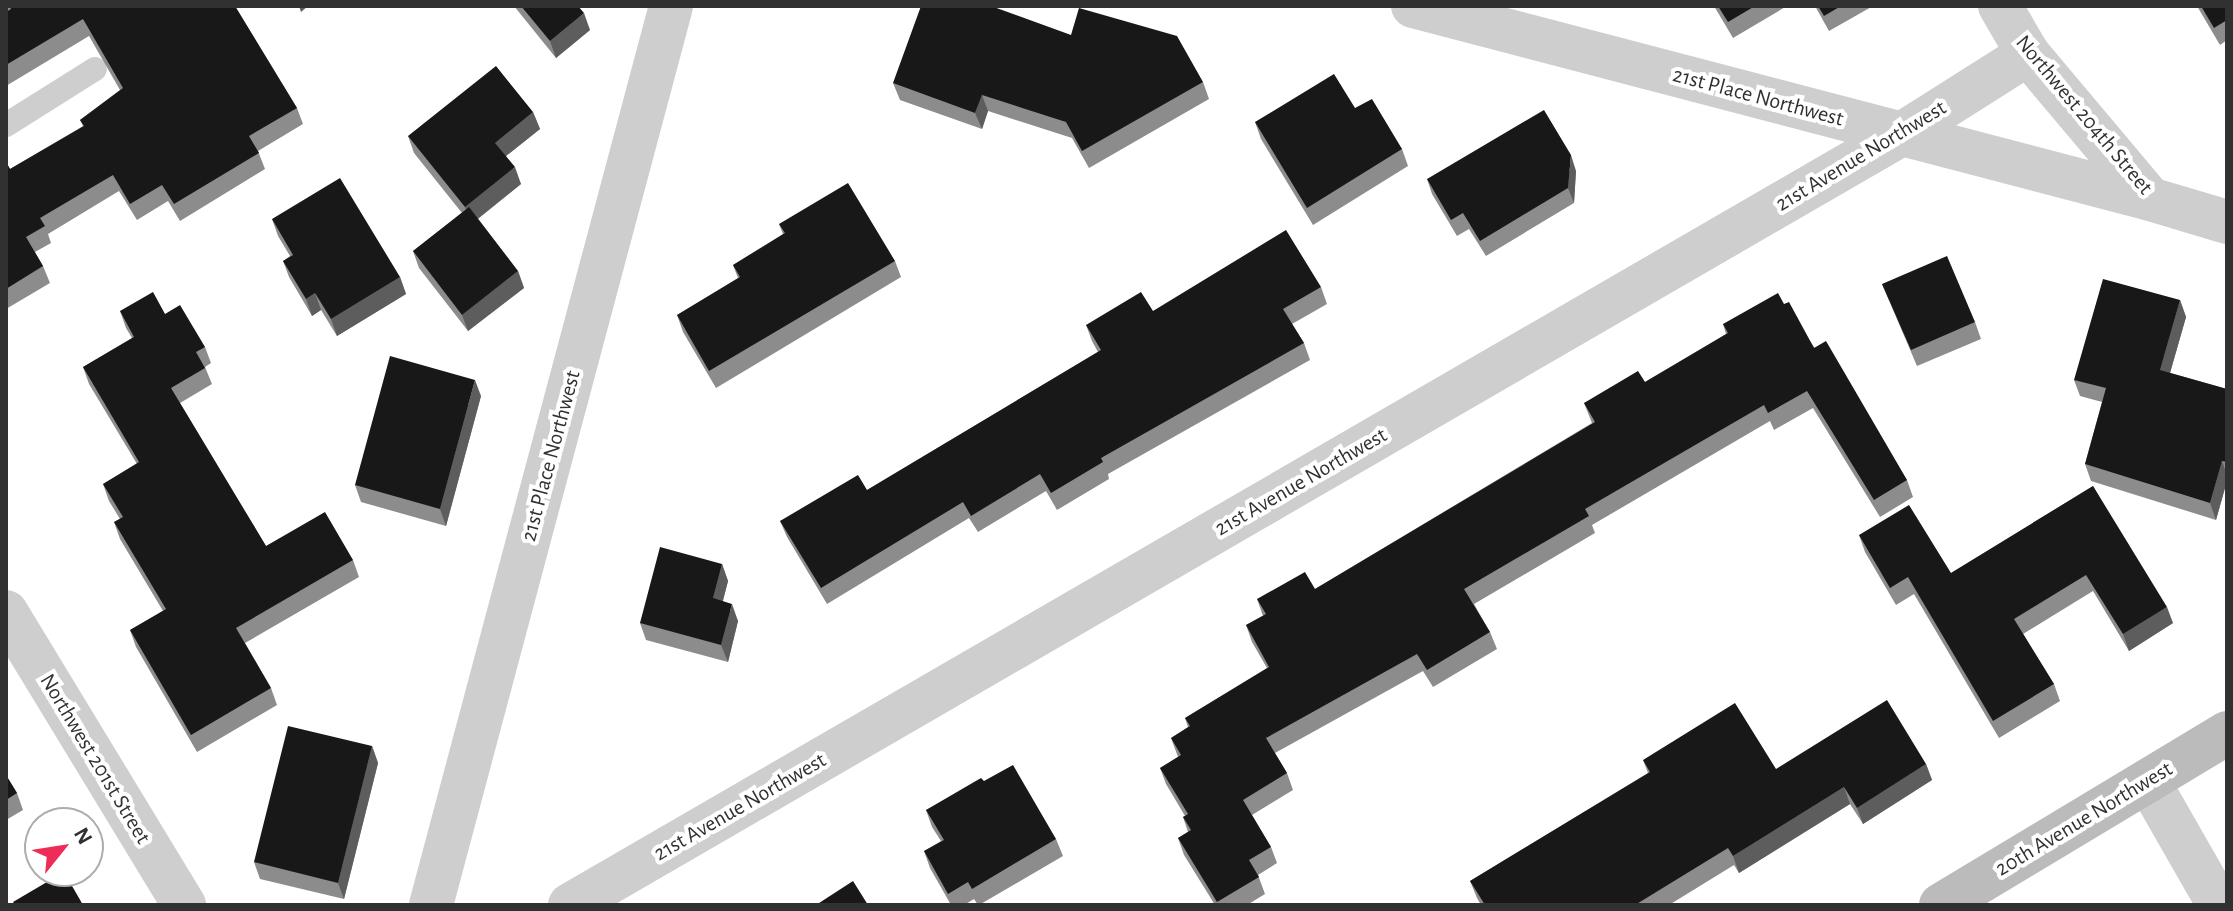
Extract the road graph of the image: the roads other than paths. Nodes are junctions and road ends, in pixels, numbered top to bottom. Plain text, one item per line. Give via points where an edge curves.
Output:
1 (671, 6) edge
2 (1413, 6) edge
3 (2000, 6) edge
4 (2028, 54) junction
5 (95, 69) edge
6 (6, 125) edge
7 (1900, 135) junction
8 (2150, 199) junction
9 (2227, 222) edge
10 (6, 612) edge
11 (2227, 733) edge
12 (2148, 781) junction
13 (184, 905) edge
14 (431, 905) edge
15 (570, 905) edge
16 (1941, 905) edge
17 (2219, 905) edge

1 - 14 street, 21st Place Northwest
2 - 7 street, 21st Place Northwest
3 - 4 street, Northwest 204th Street
4 - 7 street, 21st Avenue Northwest
4 - 8 street, Northwest 204th Street
5 - 6 lane
7 - 8 street, 21st Place Northwest
7 - 15 street, 21st Avenue Northwest
8 - 9 street, Northwest 204th Street
10 - 13 street, Northwest 201st Street
11 - 12 street, 20th Avenue Northwest
12 - 16 street, 20th Avenue Northwest
12 - 17 street

